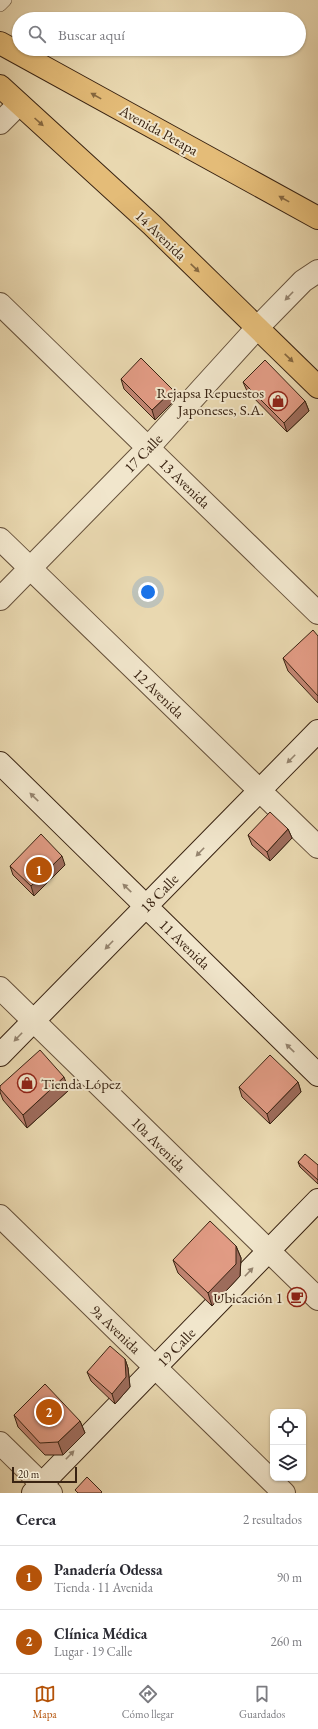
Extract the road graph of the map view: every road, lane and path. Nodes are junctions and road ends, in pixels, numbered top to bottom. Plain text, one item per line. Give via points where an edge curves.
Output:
1 (5, 0) edge
2 (0, 5) edge
3 (0, 43) edge
4 (12, 50) edge
5 (24, 56) edge
6 (0, 86) edge
7 (19, 104) junction
8 (0, 123) edge
9 (318, 218) edge
10 (318, 271) edge
11 (0, 304) edge
12 (257, 328) junction
13 (318, 387) edge
14 (148, 448) junction
15 (0, 539) edge
16 (30, 568) junction
17 (0, 599) edge
18 (318, 613) edge
19 (318, 731) edge
20 (0, 763) edge
21 (260, 790) junction
22 (318, 847) edge
23 (146, 906) junction
24 (0, 988) edge
25 (34, 1021) junction
26 (0, 1055) edge
27 (318, 1075) edge
28 (318, 1200) edge
29 (0, 1216) edge
30 (269, 1252) junction
31 (318, 1299) edge
32 (156, 1368) junction
33 (0, 1444) edge
34 (42, 1490) edge
35 (284, 1493) edge

1 - 2 lane
4 -> 3 main road, Avenida Petapa
9 -> 5 main road, Avenida Petapa
6 - 7 main road, 14 Avenida
7 - 8 street
7 -> 12 main road, 14 Avenida via 152,225
10 -> 12 street, 17 Calle via 303,281
11 - 14 street, 13 Avenida
12 -> 13 main road, 14 Avenida
12 - 14 street, 17 Calle
14 - 16 street, 17 Calle
14 - 18 street, 13 Avenida
15 - 16 street, 12 Avenida
16 - 17 street, 17 Calle
16 - 21 street, 12 Avenida
19 -> 21 street, 18 Calle
23 -> 20 street, 11 Avenida
21 - 22 street, 12 Avenida
21 -> 23 street, 18 Calle
23 -> 25 street, 18 Calle
27 -> 23 street, 11 Avenida
24 - 25 street, 10a Avenida
25 -> 26 street, 18 Calle
25 - 30 street, 10a Avenida
28 - 30 street, 19 Calle
29 - 32 street, 9a Avenida
30 - 31 street, 10a Avenida
32 -> 30 street, 19 Calle
34 -> 32 street, 19 Calle
32 - 35 street, 9a Avenida
33 - 34 street

